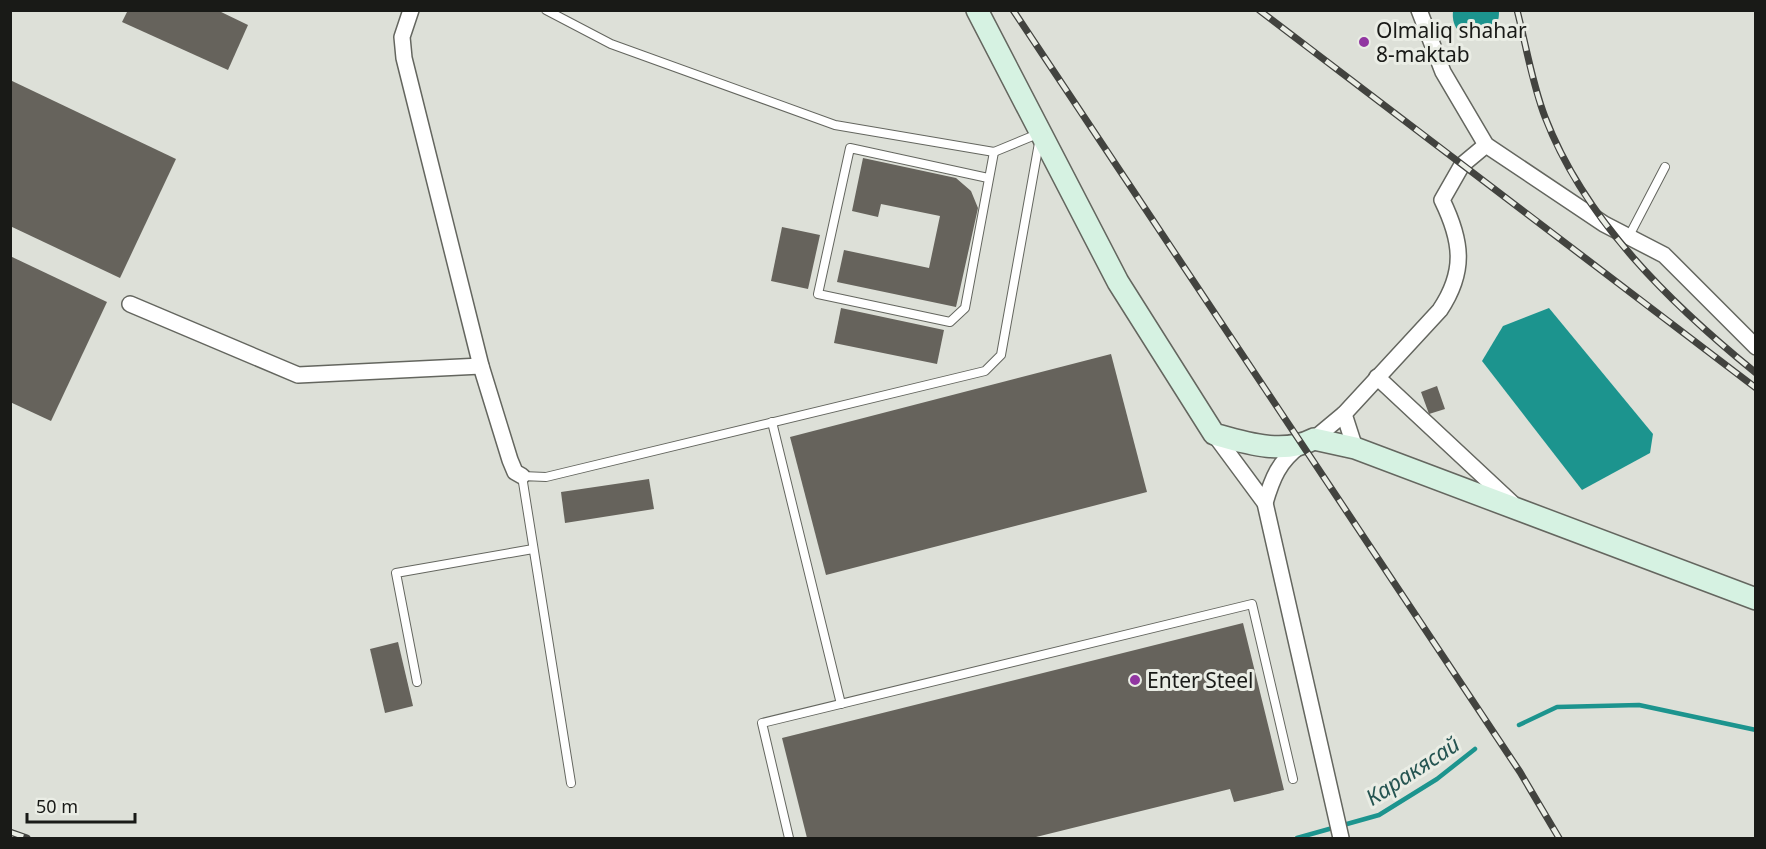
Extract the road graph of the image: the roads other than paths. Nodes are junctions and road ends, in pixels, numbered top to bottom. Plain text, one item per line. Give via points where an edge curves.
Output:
1 (411, 10) edge
2 (546, 10) edge
3 (977, 10) edge
4 (1419, 10) edge
5 (1041, 133) junction
6 (1486, 145) junction
7 (994, 152) junction
8 (1665, 167) dead end
9 (988, 178) junction
10 (1629, 236) junction
11 (130, 304) dead end
12 (1755, 347) edge
13 (482, 366) junction
14 (1377, 377) junction
15 (1344, 414) junction
16 (772, 422) junction
17 (1214, 434) junction
18 (1308, 442) junction
19 (1355, 448) junction
20 (522, 476) junction
21 (1265, 503) junction
22 (1518, 509) junction
23 (533, 549) junction
24 (1755, 599) edge
25 (417, 682) dead end
26 (841, 704) junction
27 (1293, 779) dead end
28 (571, 783) dead end
29 (789, 838) edge
30 (1341, 838) edge

1 - 13 street via 402,37 404,58
2 - 7 lane via 611,44 835,125
3 - 5 street
4 - 6 street via 1443,72
5 - 7 lane
5 - 16 lane via 1001,355 985,370
5 - 17 street via 1118,282
6 - 10 street via 1604,224
6 - 14 street via 1462,165 1442,200 1459,244 1453,291
7 - 9 lane
8 - 10 lane
9 - 9 lane via 965,308 950,322 818,294 850,148
10 - 12 street via 1664,255
11 - 13 street via 298,375
13 - 20 street via 510,460 515,472
14 - 15 street
14 - 22 street
15 - 18 street
15 - 19 street
16 - 20 lane via 546,477
16 - 26 lane
17 - 18 street via 1258,446
17 - 21 street
18 - 19 street
18 - 21 street via 1286,457 1273,477
19 - 22 street
20 - 23 lane
21 - 30 street
22 - 24 street
23 - 25 lane via 396,573
23 - 28 lane
26 - 27 lane via 1252,604
26 - 29 lane via 762,723

